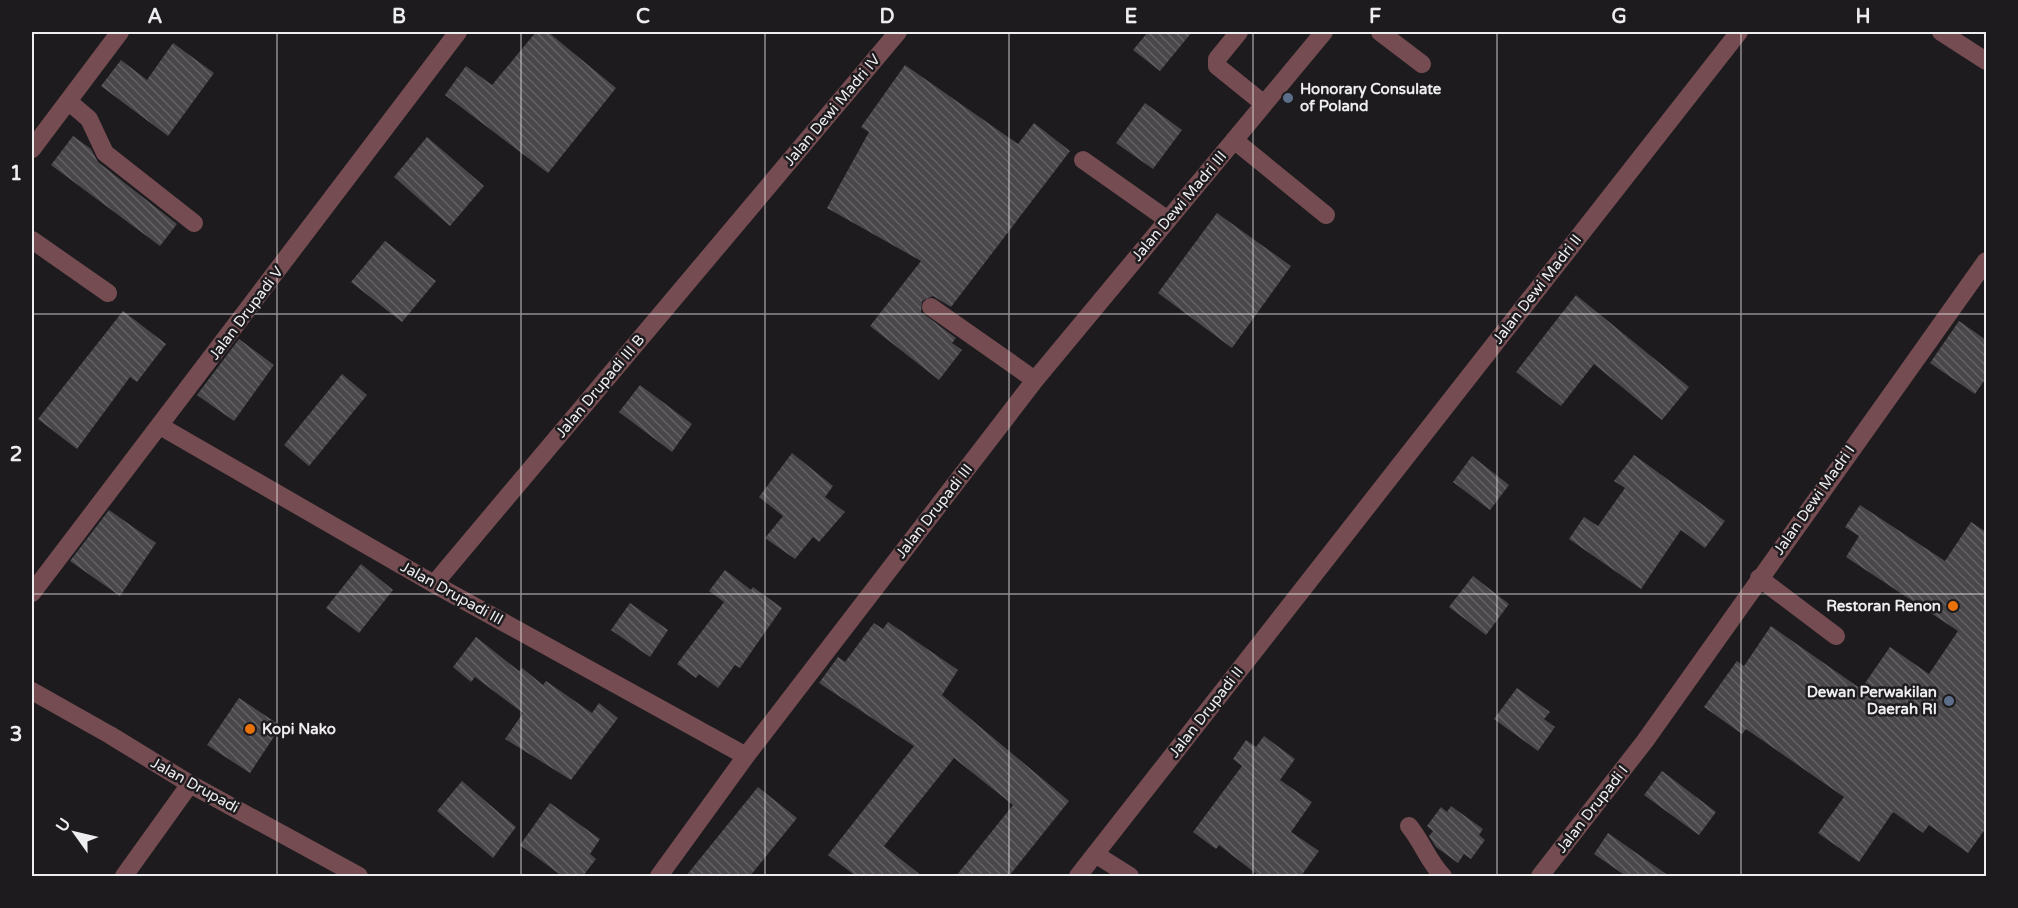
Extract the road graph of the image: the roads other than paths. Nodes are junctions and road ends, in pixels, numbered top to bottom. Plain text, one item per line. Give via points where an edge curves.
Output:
1 (120, 32) edge
2 (898, 32) edge
3 (1239, 32) edge
4 (1324, 32) edge
5 (1380, 32) edge
6 (1739, 32) edge
7 (1941, 32) edge
8 (454, 33) edge
9 (1986, 62) edge
10 (1422, 64) dead end
11 (68, 101) junction
12 (1264, 104) junction
13 (1234, 140) junction
14 (32, 149) edge
15 (1083, 160) dead end
16 (766, 188) joint
17 (1326, 215) dead end
18 (1168, 220) junction
19 (194, 223) dead end
20 (32, 240) edge
21 (1986, 261) edge
22 (108, 292) dead end
23 (931, 307) dead end
24 (1035, 380) junction
25 (160, 426) junction
26 (1335, 547) joint
27 (1759, 578) junction
28 (434, 584) junction
29 (32, 593) edge
30 (1836, 636) dead end
31 (32, 691) edge
32 (1645, 741) joint
33 (746, 756) junction
34 (190, 784) junction
35 (1409, 826) dead end
36 (1095, 854) junction
37 (124, 876) edge
38 (359, 876) edge
39 (659, 876) edge
40 (1078, 876) edge
41 (1130, 876) edge
42 (1443, 876) edge
43 (1540, 876) edge

1 - 11 street
2 - 16 street, Jalan Dewi Madri IV
3 - 12 street via 1217,59 1217,66
4 - 12 street, Jalan Dewi Madri III
5 - 10 street
6 - 26 street, Jalan Dewi Madri II
7 - 9 street
8 - 25 street, Jalan Drupadi V
11 - 14 street
11 - 19 street via 97,130 105,153
12 - 13 street, Jalan Dewi Madri III
13 - 17 street
13 - 18 street, Jalan Dewi Madri III
15 - 18 street
16 - 28 street, Jalan Drupadi III B
18 - 24 street, Jalan Dewi Madri III
20 - 22 street
21 - 27 street, Jalan Dewi Madri I
23 - 24 street
24 - 33 street, Jalan Drupadi III
25 - 28 street, Jalan Drupadi III
25 - 29 street, Jalan Drupadi V
26 - 36 street, Jalan Drupadi II
27 - 30 street
27 - 32 street, Jalan Dewi Madri I
28 - 33 street, Jalan Drupadi III
31 - 34 street, Jalan Drupadi
32 - 43 street, Jalan Drupadi I
33 - 39 street, Jalan Drupadi III
34 - 37 street
34 - 38 street, Jalan Drupadi
35 - 42 street
36 - 40 street, Jalan Drupadi II
36 - 41 street

